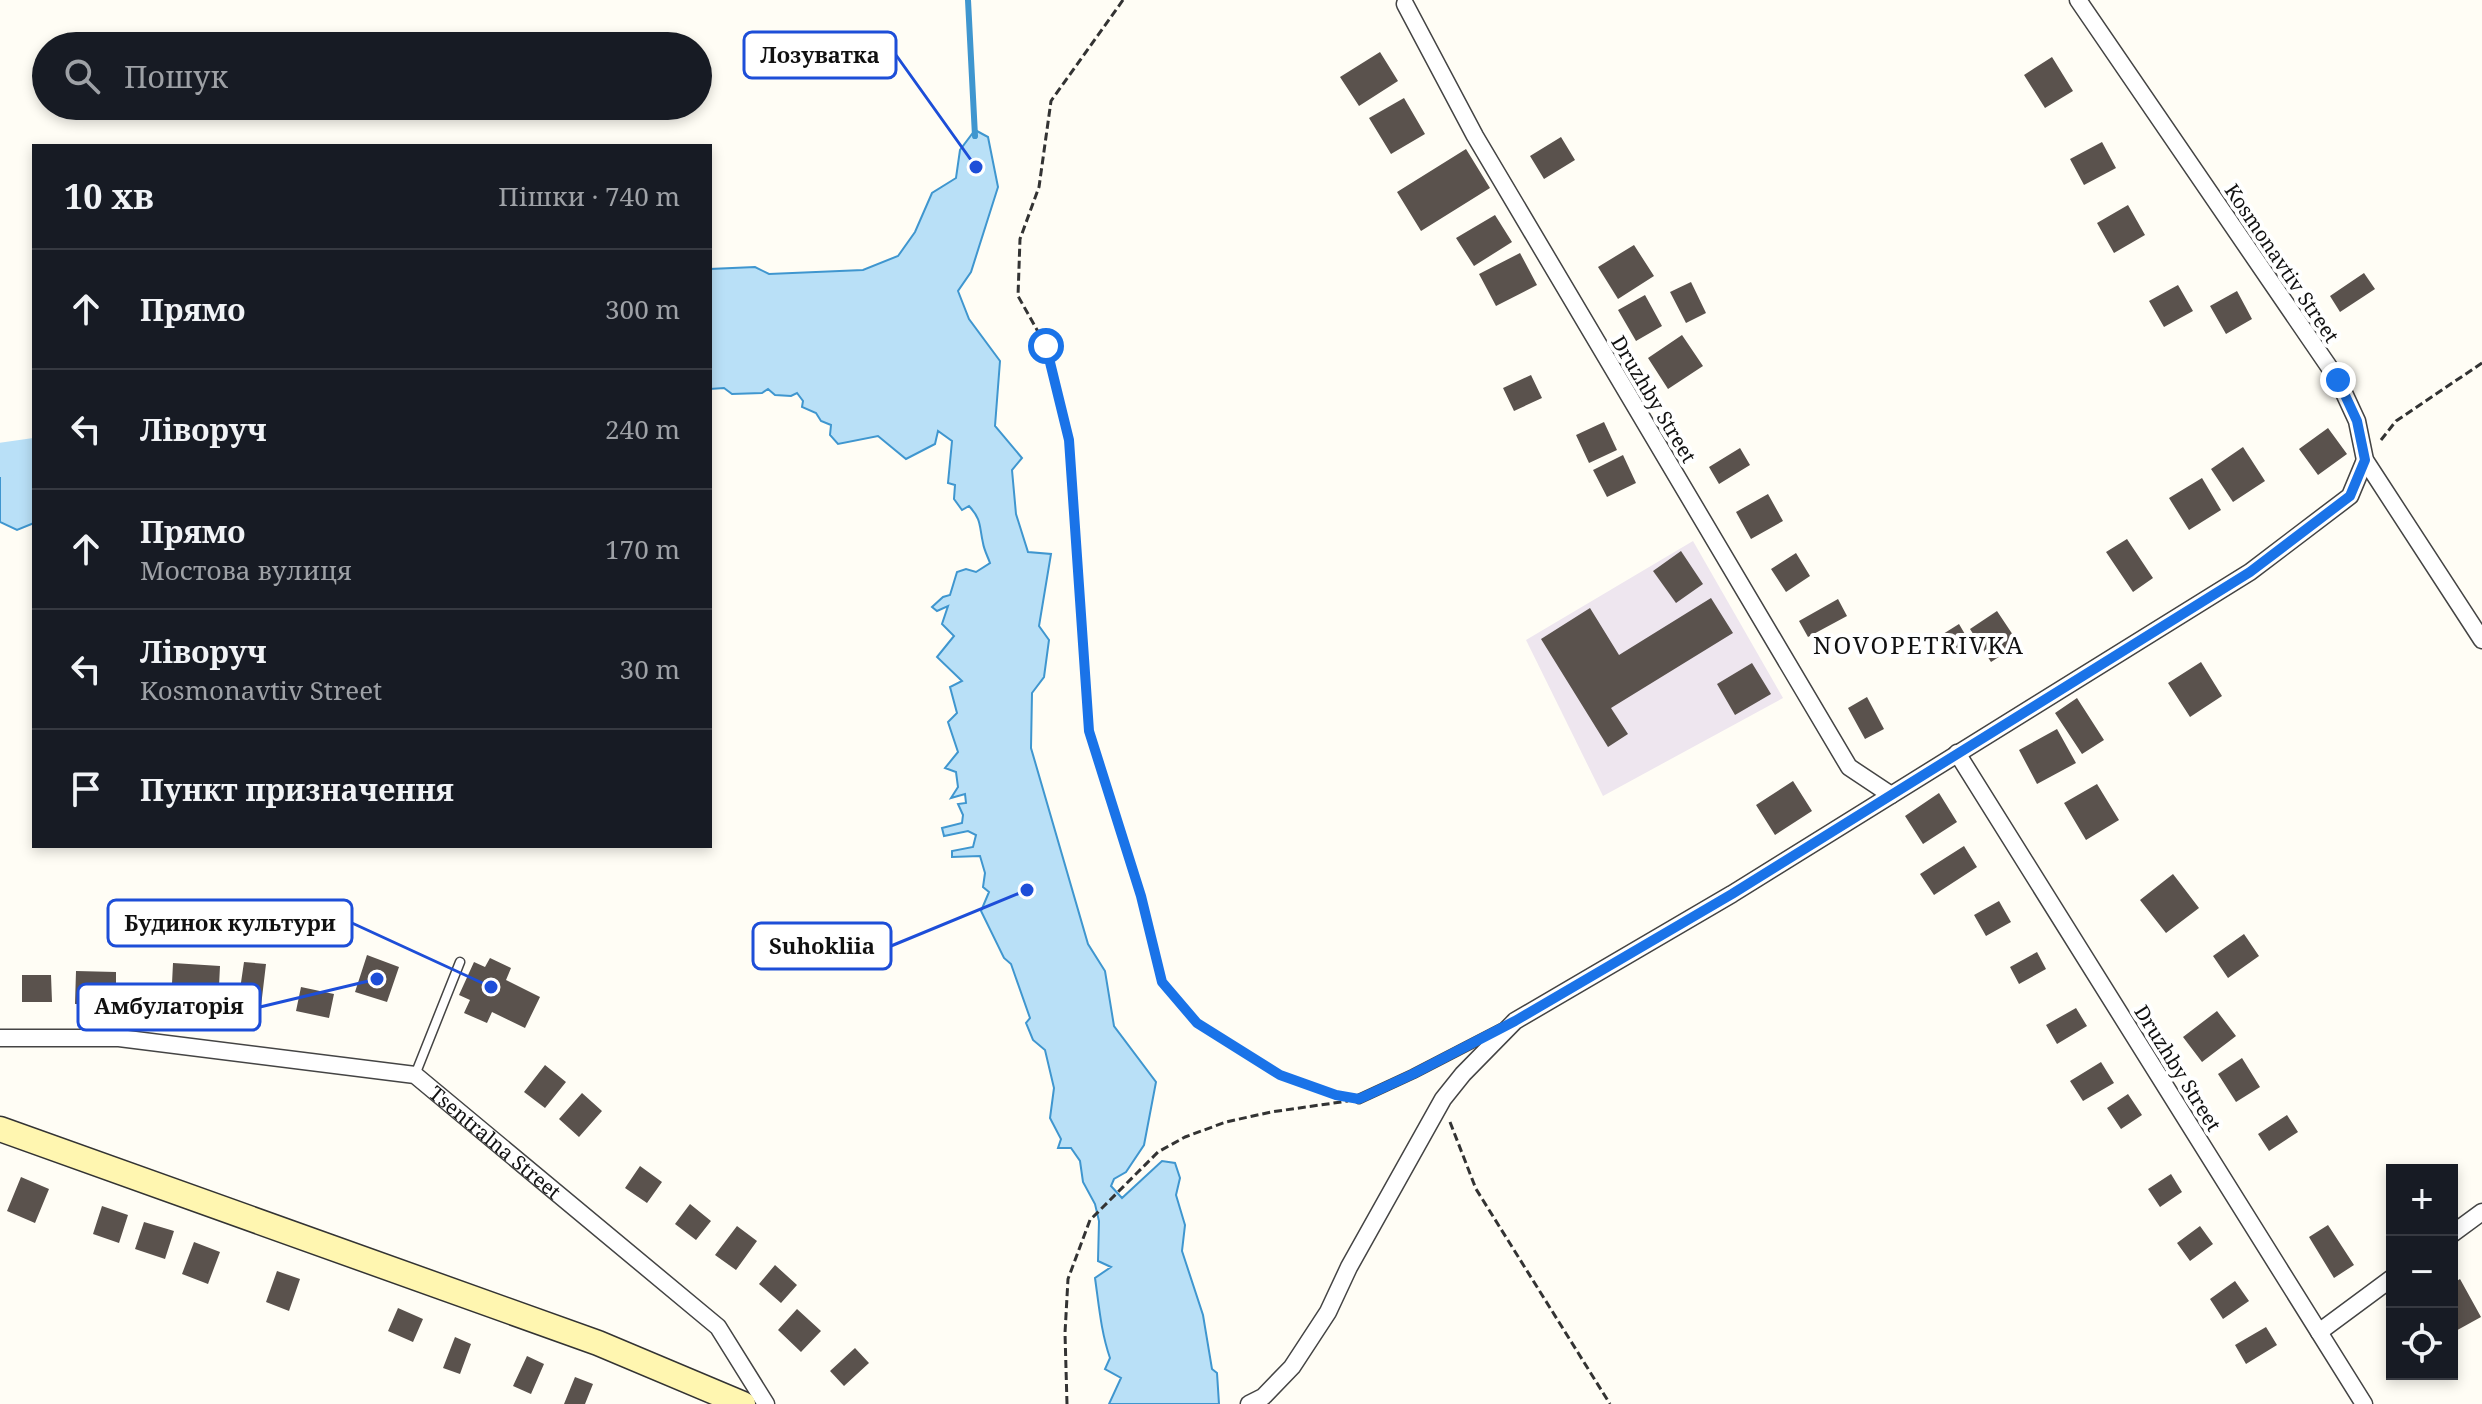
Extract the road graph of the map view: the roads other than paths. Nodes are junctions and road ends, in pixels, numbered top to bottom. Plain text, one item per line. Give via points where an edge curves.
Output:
1 (2078, 0) edge
2 (1405, 4) dead end
3 (2365, 460) junction
4 (2482, 640) edge
5 (1957, 753) junction
6 (1891, 795) junction
7 (460, 962) dead end
8 (1515, 1021) junction
9 (0, 1038) edge
10 (415, 1075) junction
11 (1359, 1099) road end
12 (0, 1129) edge
13 (2482, 1212) edge
14 (2458, 1230) edge
15 (2386, 1282) edge
16 (2319, 1332) junction
17 (743, 1404) edge
18 (766, 1404) edge
19 (1249, 1404) edge
20 (2364, 1404) edge

1 - 3 street, Kosmonavtiv Street via 2338,380 2357,421
2 - 6 street, Druzhby Street via 1483,149 1849,767
3 - 4 street, Kosmonavtiv Street
3 - 5 street via 2350,496 2250,572
5 - 6 street
5 - 16 street, Druzhby Street
6 - 8 street
7 - 10 lane
8 - 11 lane
8 - 19 street via 1443,1099 1328,1312 1292,1367
9 - 10 street, Tsentralna Street via 119,1038
10 - 18 street, Tsentralna Street via 718,1327
12 - 17 street via 598,1343
13 - 14 street
15 - 16 street
16 - 20 street, Druzhby Street

